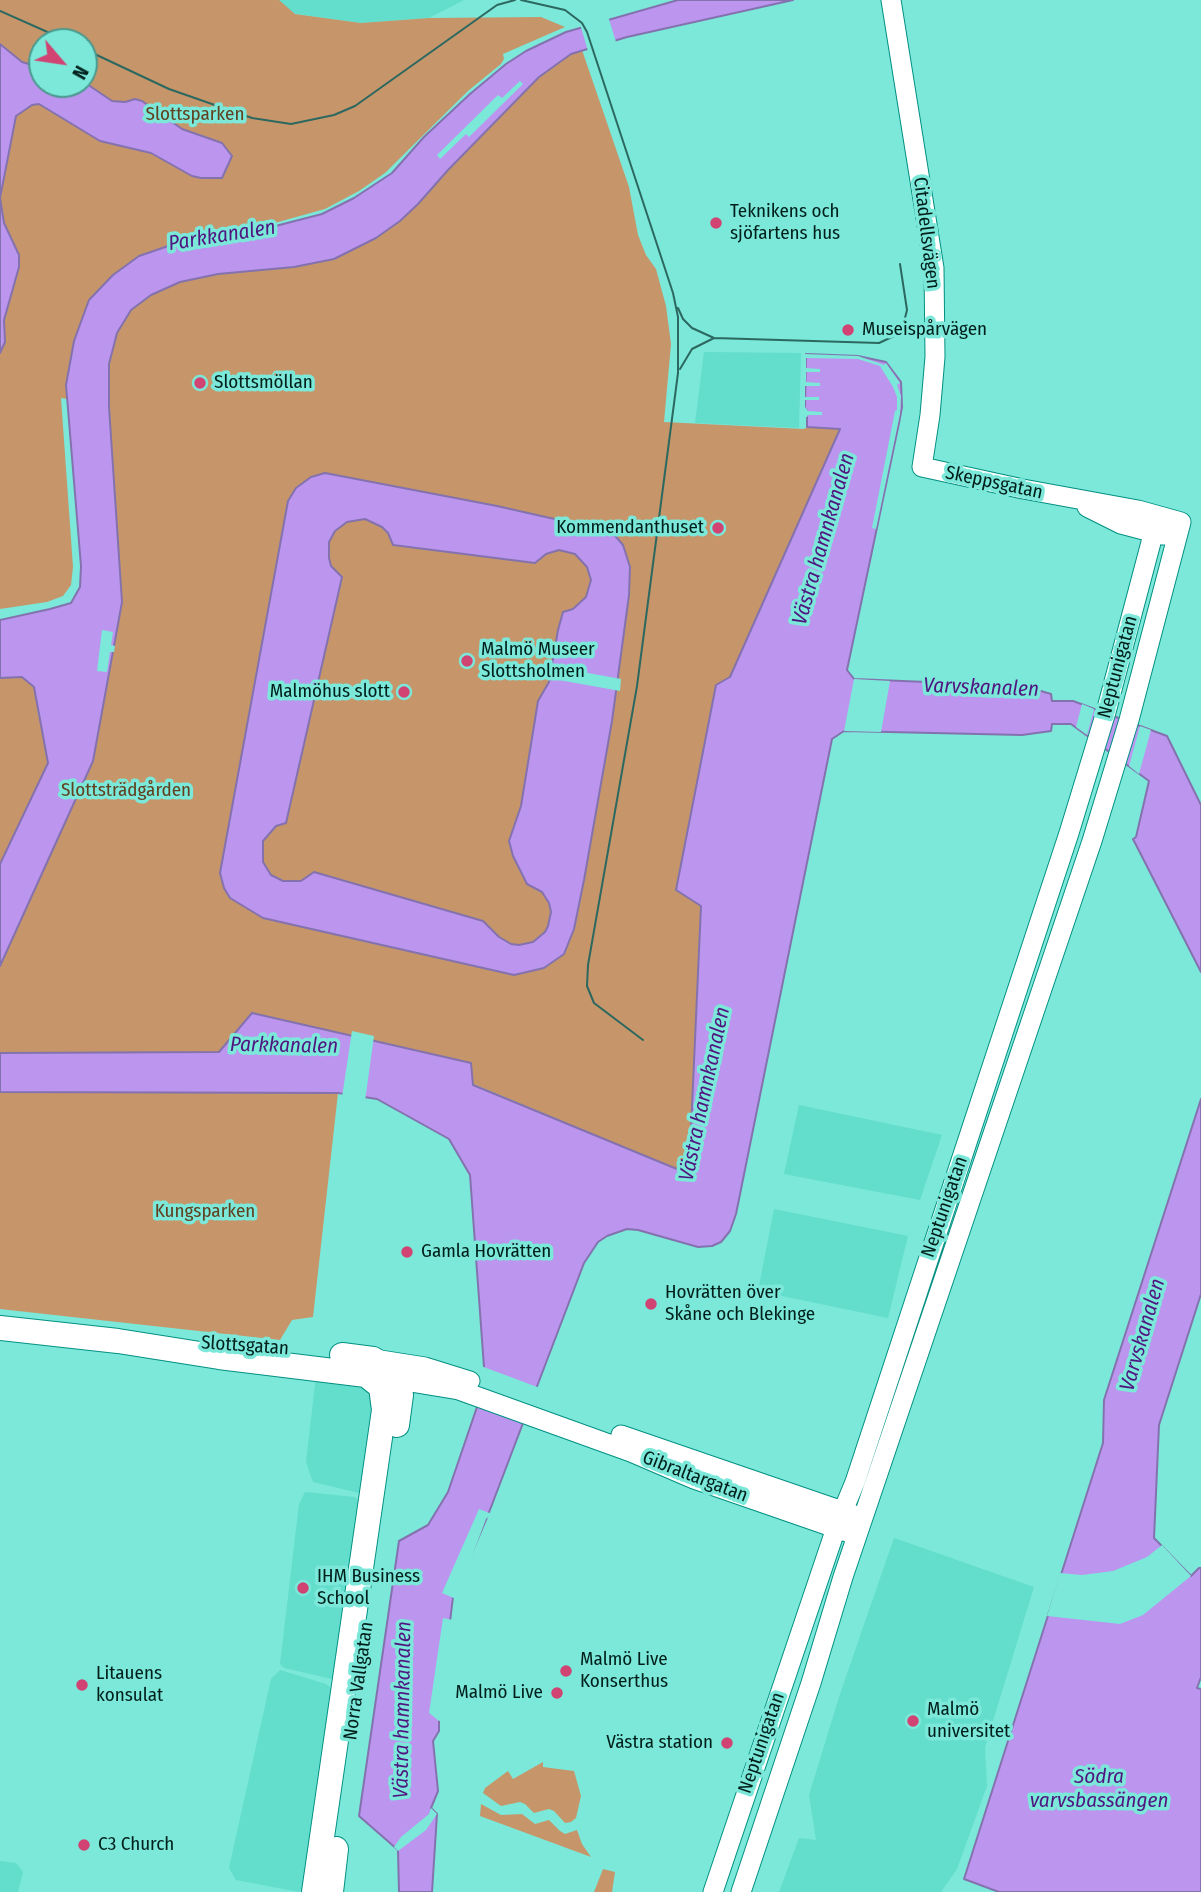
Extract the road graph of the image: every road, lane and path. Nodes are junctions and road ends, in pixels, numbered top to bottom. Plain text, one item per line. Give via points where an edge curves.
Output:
1 (891, 0) edge
2 (922, 467) joint
3 (1156, 524) junction
4 (1179, 531) joint
5 (0, 1328) edge
6 (370, 1367) junction
7 (410, 1376) junction
8 (392, 1411) junction
9 (839, 1520) junction
10 (861, 1527) junction
11 (313, 1892) edge
12 (331, 1892) edge
13 (713, 1892) edge
14 (741, 1892) edge

1 - 2 street, Citadellsvägen via 934,268 935,357
2 - 3 street, Skeppsgatan via 1067,498 1121,524
3 - 4 street, Skeppsgatan
3 - 9 street, Neptunigatan via 1096,746
4 - 10 street, Neptunigatan via 1092,841
5 - 6 main road, Slottsgatan via 219,1357
6 - 7 main road
6 - 8 main road
7 - 8 main road, Norra Vallgatan
7 - 9 street, Gibraltargatan via 469,1387
8 - 11 main road, Norra Vallgatan
8 - 12 main road, Norra Vallgatan
9 - 10 street, Gibraltargatan
9 - 13 street, Neptunigatan
10 - 14 street, Neptunigatan

